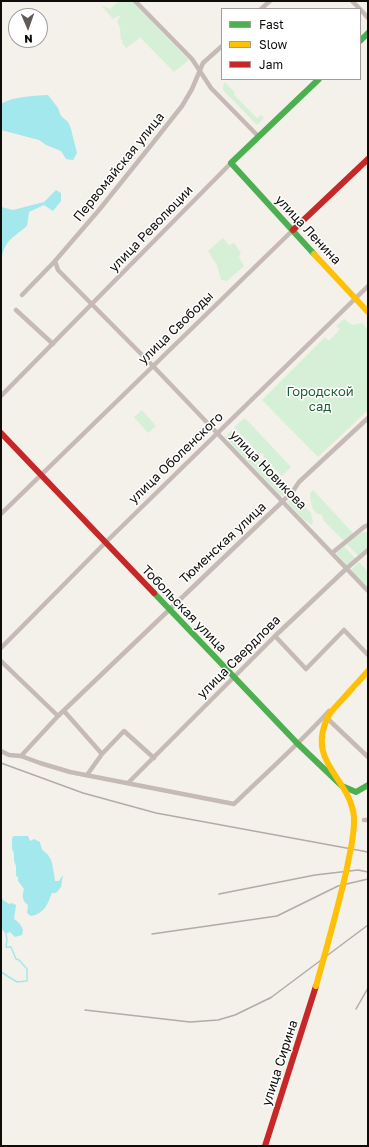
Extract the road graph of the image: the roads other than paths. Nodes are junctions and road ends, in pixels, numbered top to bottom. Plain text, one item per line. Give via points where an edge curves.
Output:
1 (136, 1) edge
2 (361, 10) edge
3 (368, 18) edge
4 (221, 47) edge
5 (200, 71) junction
6 (318, 80) edge
7 (258, 136) junction
8 (368, 159) edge
9 (231, 163) junction
10 (293, 230) junction
11 (55, 261) junction
12 (368, 286) edge
13 (22, 295) dead end
14 (356, 298) junction
15 (92, 304) junction
16 (16, 310) dead end
17 (368, 312) edge
18 (53, 344) junction
19 (153, 366) junction
20 (1, 396) edge
21 (368, 418) edge
22 (1, 433) edge
23 (217, 433) junction
24 (41, 476) junction
25 (283, 501) junction
26 (1, 514) edge
27 (368, 525) edge
28 (106, 542) junction
29 (368, 550) edge
30 (332, 553) junction
31 (346, 569) junction
32 (368, 591) edge
33 (169, 609) junction
34 (275, 636) junction
35 (1, 648) edge
36 (368, 655) edge
37 (1, 661) edge
38 (368, 671) edge
39 (234, 677) junction
40 (350, 690) junction
41 (64, 711) junction
42 (58, 716) junction
43 (330, 721) dead end
44 (297, 743) junction
45 (1, 751) edge
46 (102, 754) junction
47 (21, 756) junction
48 (154, 758) junction
49 (368, 758) edge
50 (87, 775) junction
51 (128, 783) junction
52 (368, 785) edge
53 (264, 1146) edge

1 - 5 street via 192,59
2 - 3 street
4 - 5 street, Первомайская улица via 203,63
5 - 7 street via 211,88
5 - 11 street, Первомайская улица via 182,106
6 - 7 street, улица Революции
7 - 9 street, улица Революции
8 - 10 street, улица Свободы
9 - 10 street, улица Ленина
9 - 15 street, улица Революции
10 - 14 street, улица Ленина
10 - 19 street, улица Свободы
11 - 13 street, Первомайская улица
11 - 15 street, улица Новикова via 58,270
12 - 14 street, улица Оболенского
14 - 17 street, улица Ленина
14 - 23 street, улица Оболенского
15 - 18 street, улица Революции
15 - 19 street, улица Новикова
16 - 18 street
18 - 20 street, улица Революции
19 - 23 street, улица Новикова
19 - 24 street, улица Свободы
21 - 25 street, Тюменская улица via 299,482
22 - 24 street, Тобольская улица
23 - 25 street, улица Новикова
23 - 28 street, улица Оболенского
24 - 26 street, улица Свободы
24 - 28 street, Тобольская улица
25 - 30 street, улица Новикова
25 - 33 street, Тюменская улица
27 - 30 street
28 - 33 street, Тобольская улица
28 - 35 street, улица Оболенского
29 - 31 street, улица Свердлова
30 - 31 street, улица Новикова
31 - 32 street, улица Новикова
31 - 34 street, улица Свердлова
33 - 39 street, Тобольская улица
33 - 41 street, Тюменская улица
34 - 36 street via 306,669 344,630
34 - 39 street, улица Свердлова
37 - 42 street
38 - 40 street, улица Сирина
39 - 44 street, Тобольская улица
39 - 48 street, улица Свердлова
40 - 44 street
40 - 53 street, улица Сирина, bridge via 330,713 323,726 322,744 324,756 352,807 352,840 336,914 316,986
41 - 42 street, Тюменская улица
41 - 46 street
42 - 47 street, Тюменская улица
43 - 49 street
44 - 51 street via 234,804
44 - 52 street, Тобольская улица via 342,786 356,792
45 - 47 street
46 - 48 street via 124,731
46 - 50 street
47 - 50 street
48 - 51 street, улица Свердлова
50 - 51 street

